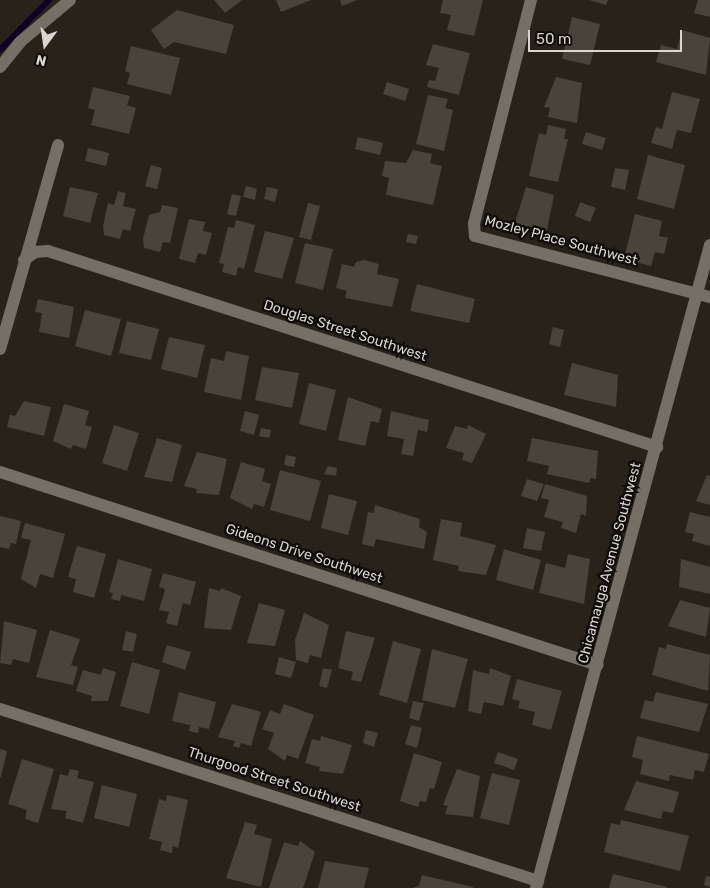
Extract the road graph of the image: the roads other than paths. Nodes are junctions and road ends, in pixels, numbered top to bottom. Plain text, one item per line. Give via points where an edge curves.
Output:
1 (70, 0) edge
2 (531, 0) edge
3 (0, 67) edge
4 (58, 145) dead end
5 (710, 244) edge
6 (24, 260) junction
7 (704, 295) edge
8 (0, 349) edge
9 (657, 447) junction
10 (0, 472) edge
11 (598, 665) junction
12 (0, 709) edge
13 (537, 884) edge

1 - 3 street via 20,42
2 - 7 street, Mozley Place Southwest via 474,223 474,236
4 - 6 street
5 - 7 street, Chicamauga Avenue Southwest
6 - 8 street
6 - 9 street, Douglas Street Southwest via 35,252 48,251
7 - 9 street, Chicamauga Avenue Southwest
9 - 11 street, Chicamauga Avenue Southwest
10 - 11 street, Gideons Drive Southwest
11 - 13 street, Chicamauga Avenue Southwest
12 - 13 street, Thurgood Street Southwest

